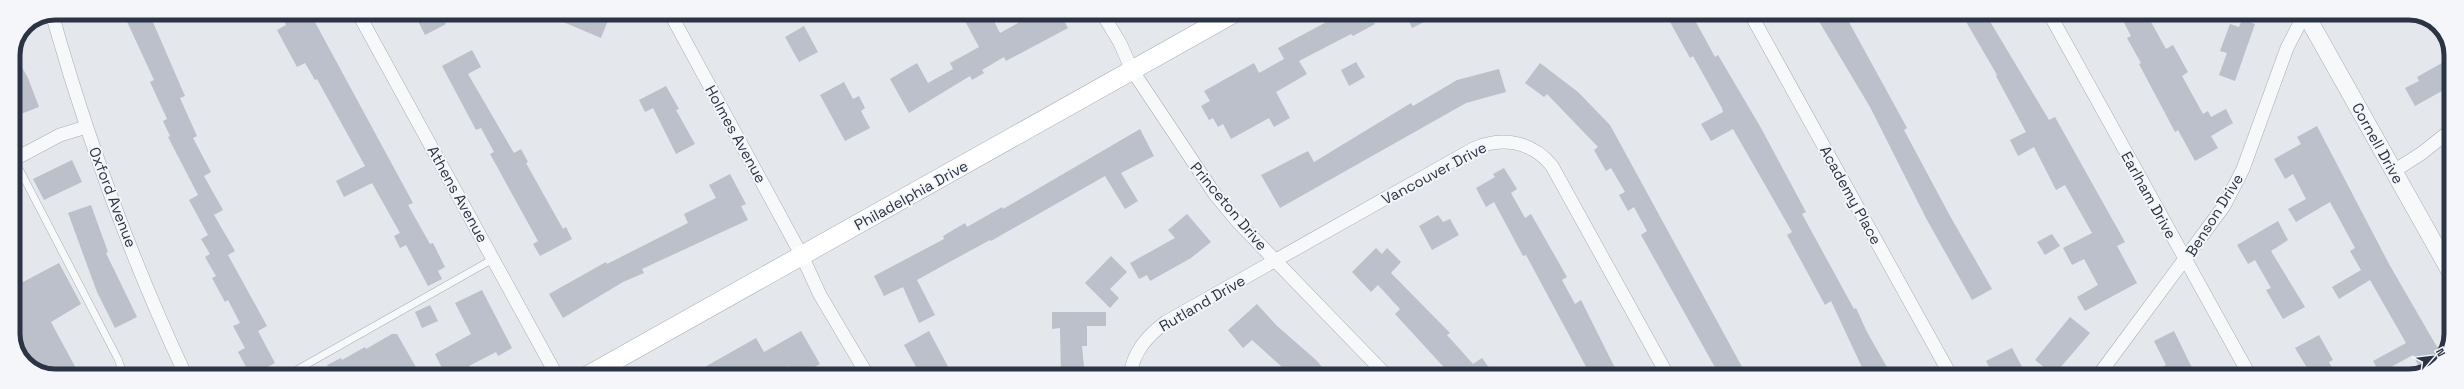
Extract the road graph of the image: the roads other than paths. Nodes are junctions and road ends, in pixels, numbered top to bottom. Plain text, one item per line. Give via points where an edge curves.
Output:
1 (54, 20) edge
2 (362, 20) edge
3 (674, 20) edge
4 (1106, 20) edge
5 (1221, 20) edge
6 (1754, 20) edge
7 (2052, 20) edge
8 (2301, 20) edge
9 (2309, 20) edge
10 (1132, 70) junction
11 (86, 127) junction
12 (2444, 136) edge
13 (20, 156) edge
14 (2394, 170) junction
15 (20, 171) edge
16 (802, 256) junction
17 (493, 259) junction
18 (1275, 260) junction
19 (2186, 260) junction
20 (2444, 260) edge
21 (122, 369) edge
22 (183, 369) edge
23 (298, 369) edge
24 (553, 369) edge
25 (600, 369) edge
26 (864, 369) edge
27 (1131, 369) edge
28 (1380, 369) edge
29 (1664, 369) edge
30 (1947, 369) edge
31 (2103, 369) edge
32 (2246, 369) edge

1 - 11 street, Oxford Avenue
2 - 17 street, Athens Avenue
3 - 16 street, Holmes Avenue
4 - 10 street, Princeton Drive
5 - 10 main road, Philadelphia Drive
6 - 30 street, Academy Place
7 - 19 street, Earlham Drive
8 - 19 street, Benson Drive via 2287,48 2236,184 2224,206
9 - 14 street, Cornell Drive
10 - 16 main road, Philadelphia Drive
10 - 18 street, Princeton Drive via 1214,193
11 - 13 street via 60,135
11 - 22 street, Oxford Avenue via 120,219
12 - 14 street via 2422,154
14 - 20 street, Cornell Drive
15 - 21 lane
16 - 25 main road, Philadelphia Drive
16 - 26 street, Holmes Avenue via 820,296
17 - 23 lane
17 - 24 street, Athens Avenue
18 - 27 street, Rutland Drive via 1166,322 1140,347
18 - 28 street, Princeton Drive
18 - 29 street, Vancouver Drive via 1473,150 1497,142 1518,142 1540,154 1552,166
19 - 31 street, Benson Drive
19 - 32 street, Earlham Drive

